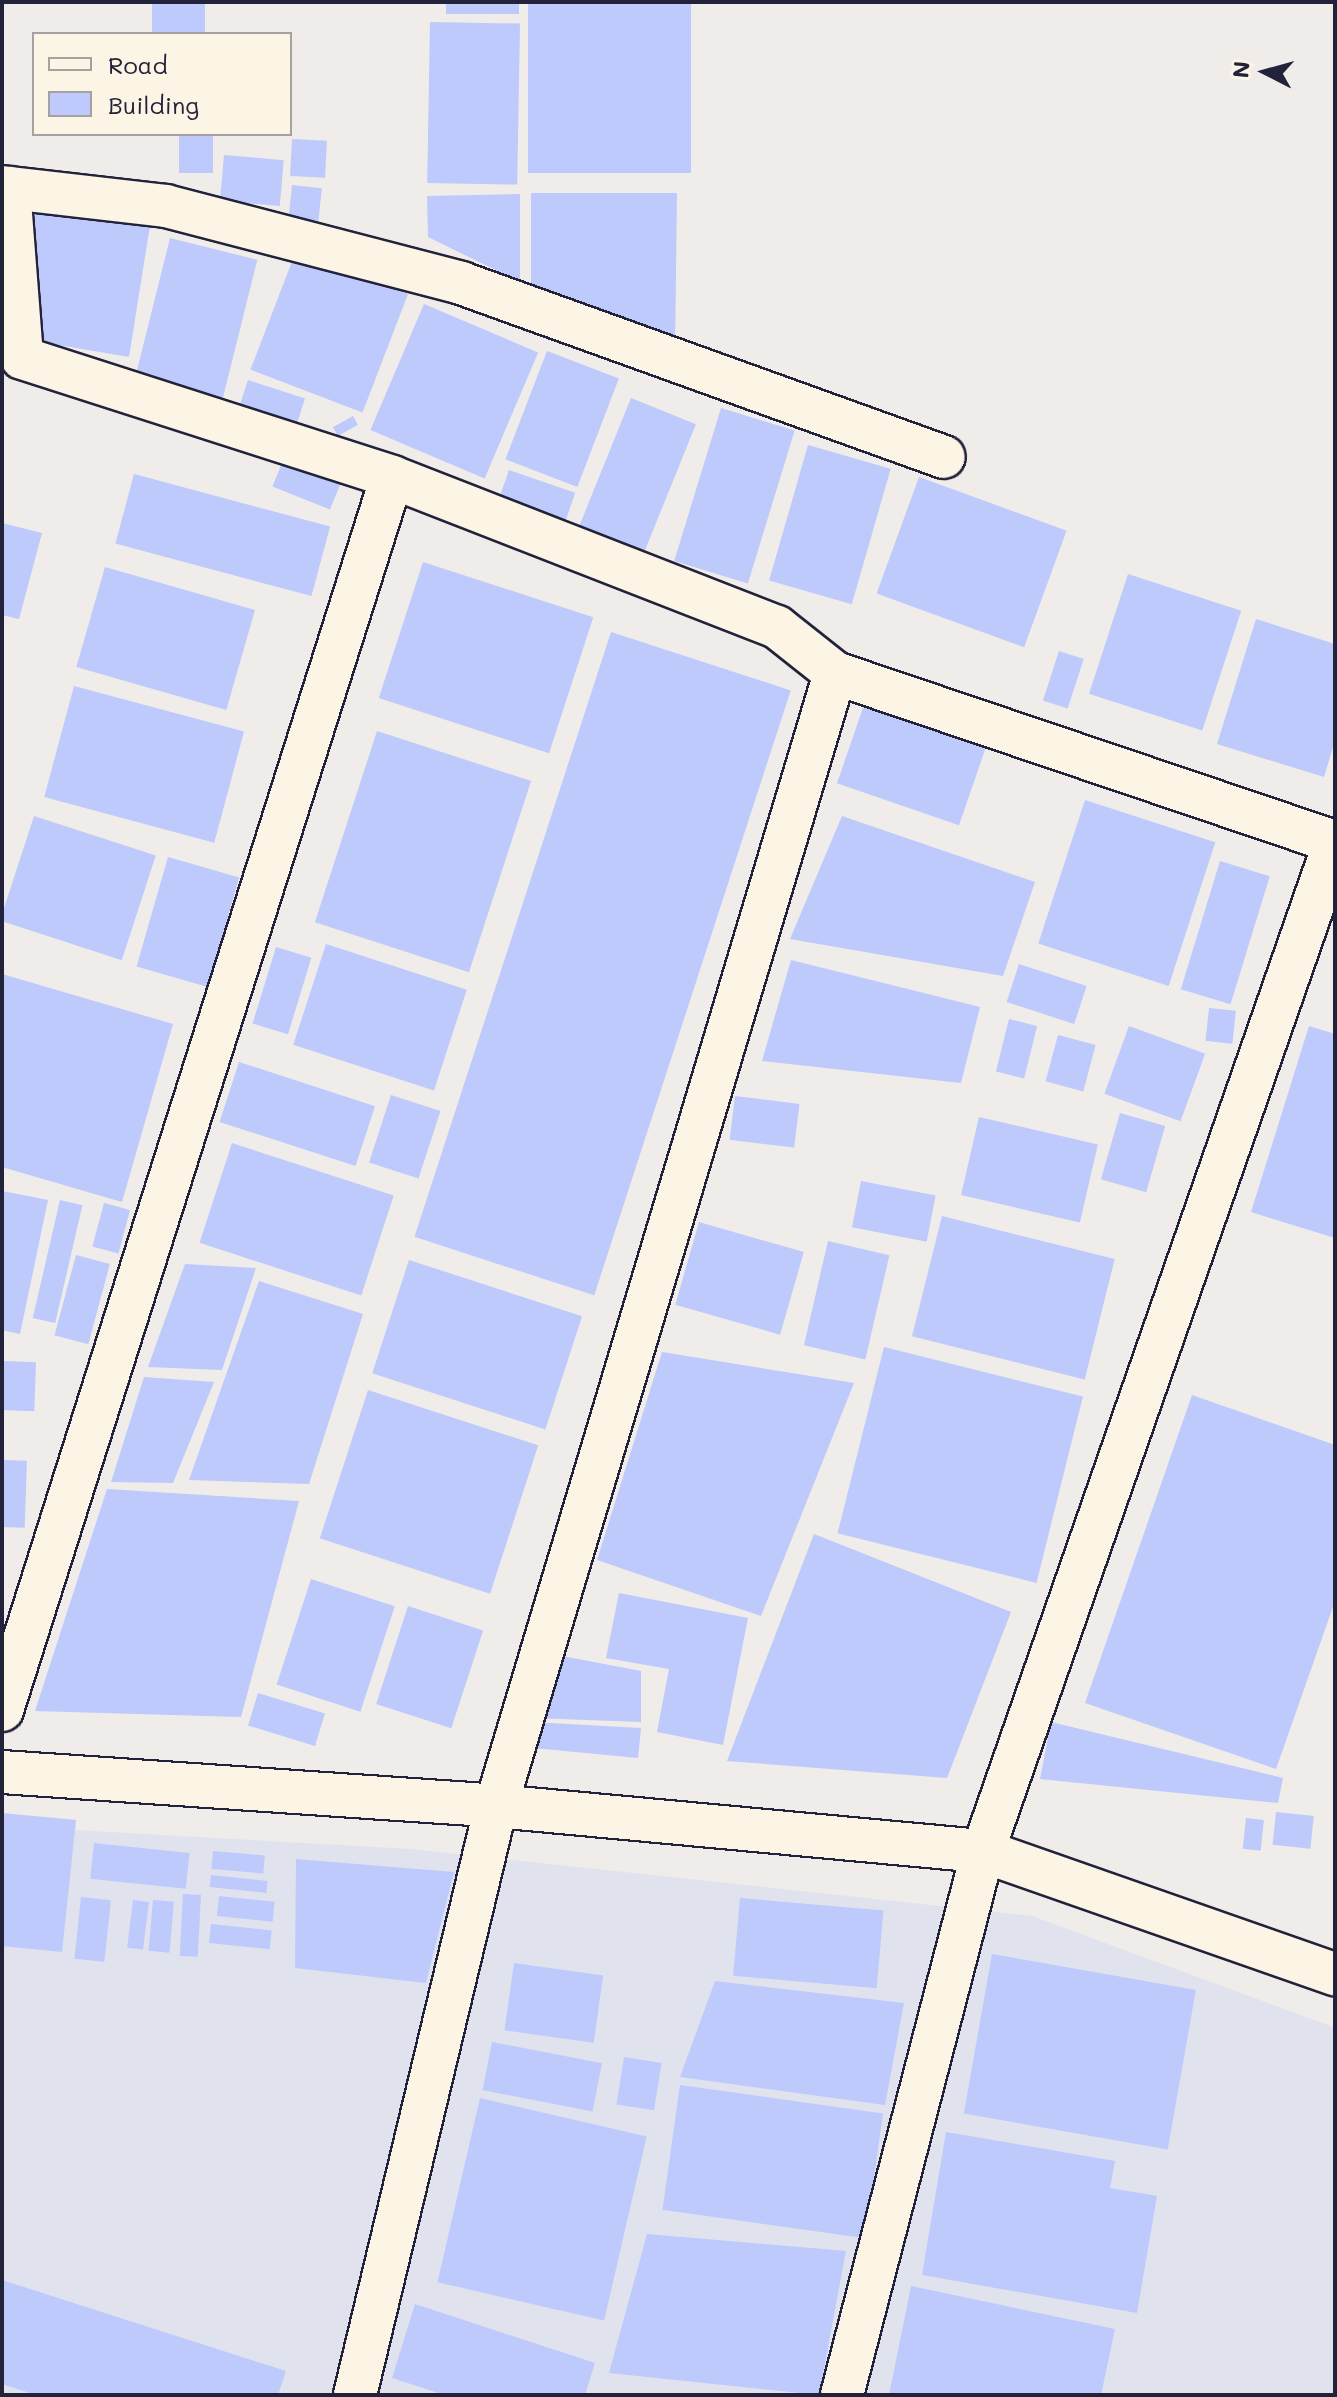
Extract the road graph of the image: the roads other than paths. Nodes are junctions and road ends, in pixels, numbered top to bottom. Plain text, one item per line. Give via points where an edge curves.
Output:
1 (5, 188) edge
2 (944, 457) dead end
3 (392, 477) junction
4 (835, 673) junction
5 (1335, 842) edge
6 (2, 1710) edge
7 (2, 1772) edge
8 (496, 1806) junction
9 (983, 1851) junction
10 (1335, 1974) edge
11 (355, 2395) edge
12 (842, 2395) edge

1 - 2 street via 166,206 461,283
1 - 3 street via 22,358
3 - 4 street via 777,627
3 - 6 street
4 - 5 street
4 - 8 street
5 - 9 street
7 - 8 street
8 - 9 street
8 - 11 street
9 - 10 street
9 - 12 street

